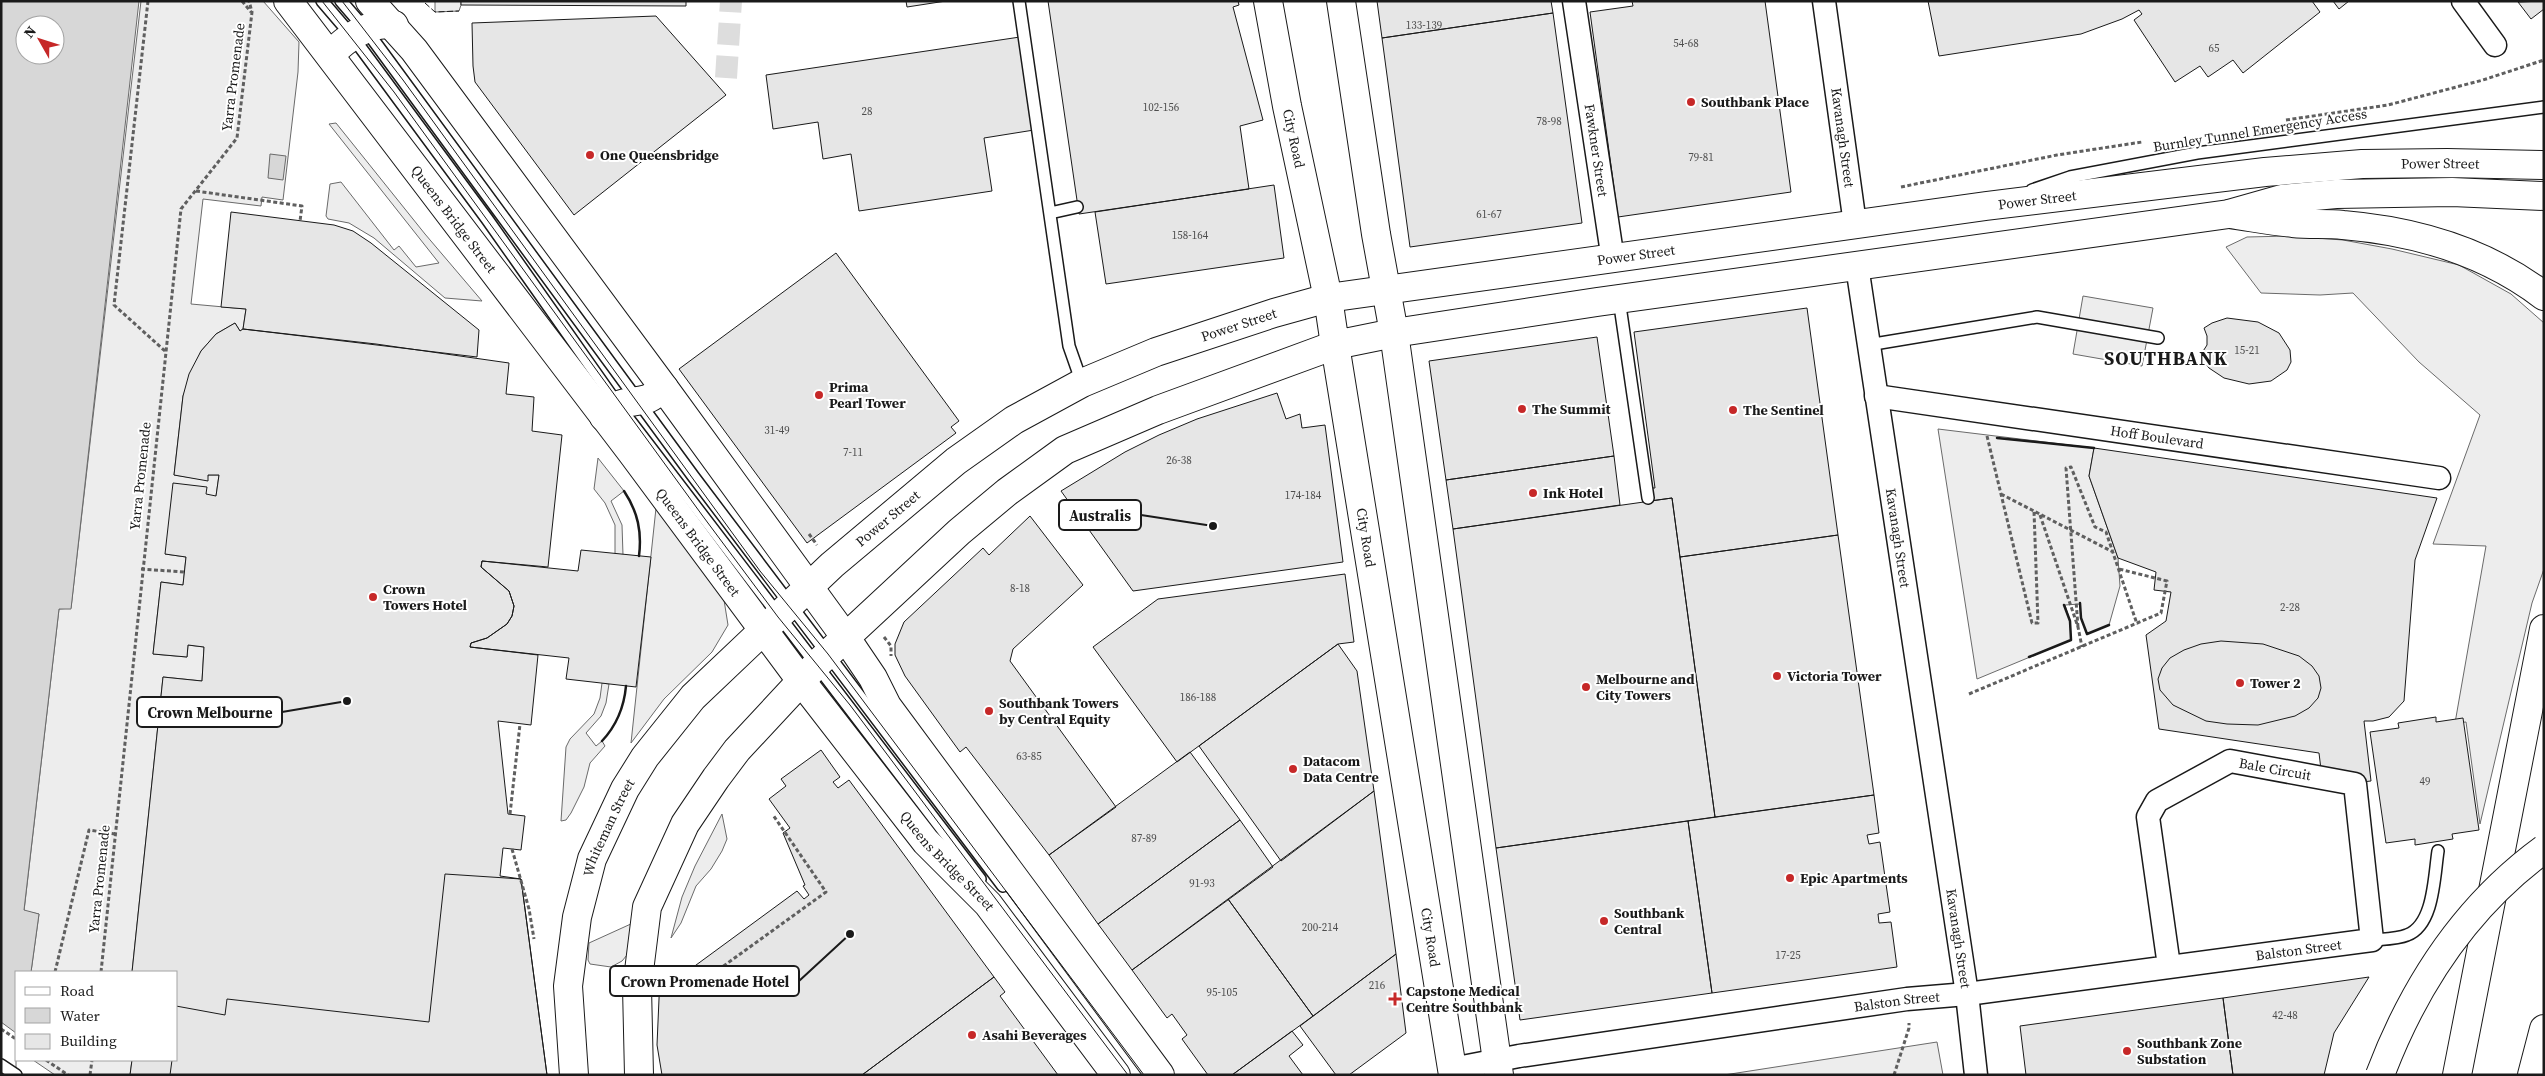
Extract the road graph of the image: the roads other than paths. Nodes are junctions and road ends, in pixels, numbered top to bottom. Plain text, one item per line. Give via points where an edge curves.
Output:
1 (288, 1) edge
2 (322, 1) edge
3 (342, 1) edge
4 (370, 1) edge
5 (1019, 1) edge
6 (1268, 1) edge
7 (1341, 1) edge
8 (1574, 1) edge
9 (1824, 1) edge
10 (2462, 1) edge
11 (394, 26) junction
12 (359, 33) junction
13 (2495, 45) dead end
14 (330, 55) junction
15 (2544, 107) edge
16 (2544, 165) edge
17 (2544, 196) edge
18 (1986, 206) junction
19 (1077, 207) dead end
20 (1050, 213) junction
21 (2229, 214) junction
22 (1855, 224) junction
23 (1612, 260) junction
24 (1857, 266) junction
25 (1387, 289) junction
26 (2544, 296) edge
27 (1328, 298) junction
28 (1619, 299) junction
29 (1394, 333) junction
30 (2158, 338) dead end
31 (1335, 345) junction
32 (1868, 345) junction
33 (1082, 383) junction
34 (664, 388) junction
35 (1876, 396) junction
36 (619, 407) junction
37 (2438, 478) dead end
38 (1648, 498) dead end
39 (785, 610) junction
40 (2544, 628) edge
41 (823, 660) junction
42 (2544, 849) edge
43 (2438, 852) dead end
44 (1013, 900) dead end
45 (2372, 940) junction
46 (2168, 966) junction
47 (1967, 994) junction
48 (1110, 1027) dead end
49 (2544, 1029) edge
50 (1, 1065) edge
51 (1499, 1068) edge
52 (2456, 1068) edge
53 (1452, 1072) edge
54 (16, 1075) edge
55 (574, 1075) edge
56 (639, 1075) edge
57 (1116, 1075) edge
58 (1127, 1075) edge
59 (1146, 1075) edge
60 (1160, 1075) edge
61 (1976, 1075) edge
62 (2380, 1075) edge
63 (2532, 1075) edge

1 - 14 main road, Queens Bridge Street
2 - 12 lane, Queens Bridge Street
3 - 12 lane, Queens Bridge Street
4 - 11 main road, Queens Bridge Street
5 - 20 lane
6 - 27 main road, City Road
7 - 25 main road
8 - 23 street, Fawkner Street
9 - 22 street, Kavanagh Street
10 - 13 street
11 - 12 main road via 381,24
11 - 34 main road, Queens Bridge Street
12 - 14 main road
12 - 36 lane, Queens Bridge Street
12 - 36 lane, Queens Bridge Street
14 - 36 main road, Queens Bridge Street
15 - 18 lane, Burnley Tunnel Emergency Access via 2188,155 2070,178
16 - 18 main road, Power Street via 2362,164 2265,172
17 - 21 main road, Power Street via 2452,192 2336,194 2282,199
18 - 22 main road, Power Street
19 - 20 lane
20 - 33 lane via 1069,346
21 - 24 main road, Power Street
21 - 26 main road via 2294,223 2340,224 2426,238 2467,252
22 - 23 main road, Power Street
22 - 24 main road, Kavanagh Street
23 - 25 main road, Power Street
23 - 28 main road, Fawkner Street
24 - 28 main road, Power Street
24 - 32 street, Kavanagh Street
25 - 27 main road, Power Street
25 - 29 main road
27 - 31 main road, City Road
27 - 33 main road, Power Street via 1156,352
28 - 29 main road, Power Street
28 - 38 lane
29 - 31 main road, Power Street
29 - 51 main road
30 - 32 lane via 2036,317
31 - 41 main road, Power Street via 1158,410 1065,450 959,532
31 - 53 main road, City Road
32 - 35 street, Kavanagh Street
33 - 39 main road, Power Street via 1014,420 956,461
34 - 36 main road via 648,399
34 - 39 main road, Queens Bridge Street
35 - 37 street, Hoff Boulevard
35 - 47 street, Kavanagh Street
36 - 39 main road, Queens Bridge Street
36 - 39 lane, Queens Bridge Street
39 - 41 main road, Queens Bridge Street
39 - 41 main road, Queens Bridge Street
39 - 55 main road, Whiteman Street via 706,684 668,726 625,789 592,859 577,917 568,986
40 - 52 main road
41 - 44 lane, Queens Bridge Street
41 - 56 main road via 737,750 685,824 647,907 637,987
41 - 57 main road, Queens Bridge Street via 926,842 988,904
41 - 58 lane, Queens Bridge Street
41 - 60 main road, Queens Bridge Street via 873,678 886,706
42 - 62 main road, bridge via 2484,900 2455,935 2408,1009
43 - 45 lane via 2427,917 2419,928 2406,936
45 - 46 street, Balston Street
45 - 46 street, Bale Circuit via 2355,784 2230,761 2156,801 2148,817
46 - 47 street, Balston Street
47 - 51 street, Balston Street via 1907,999 1519,1056
47 - 61 street, Kavanagh Street
48 - 59 lane
49 - 63 main road
50 - 54 lane
51 - 53 street, Balston Street

